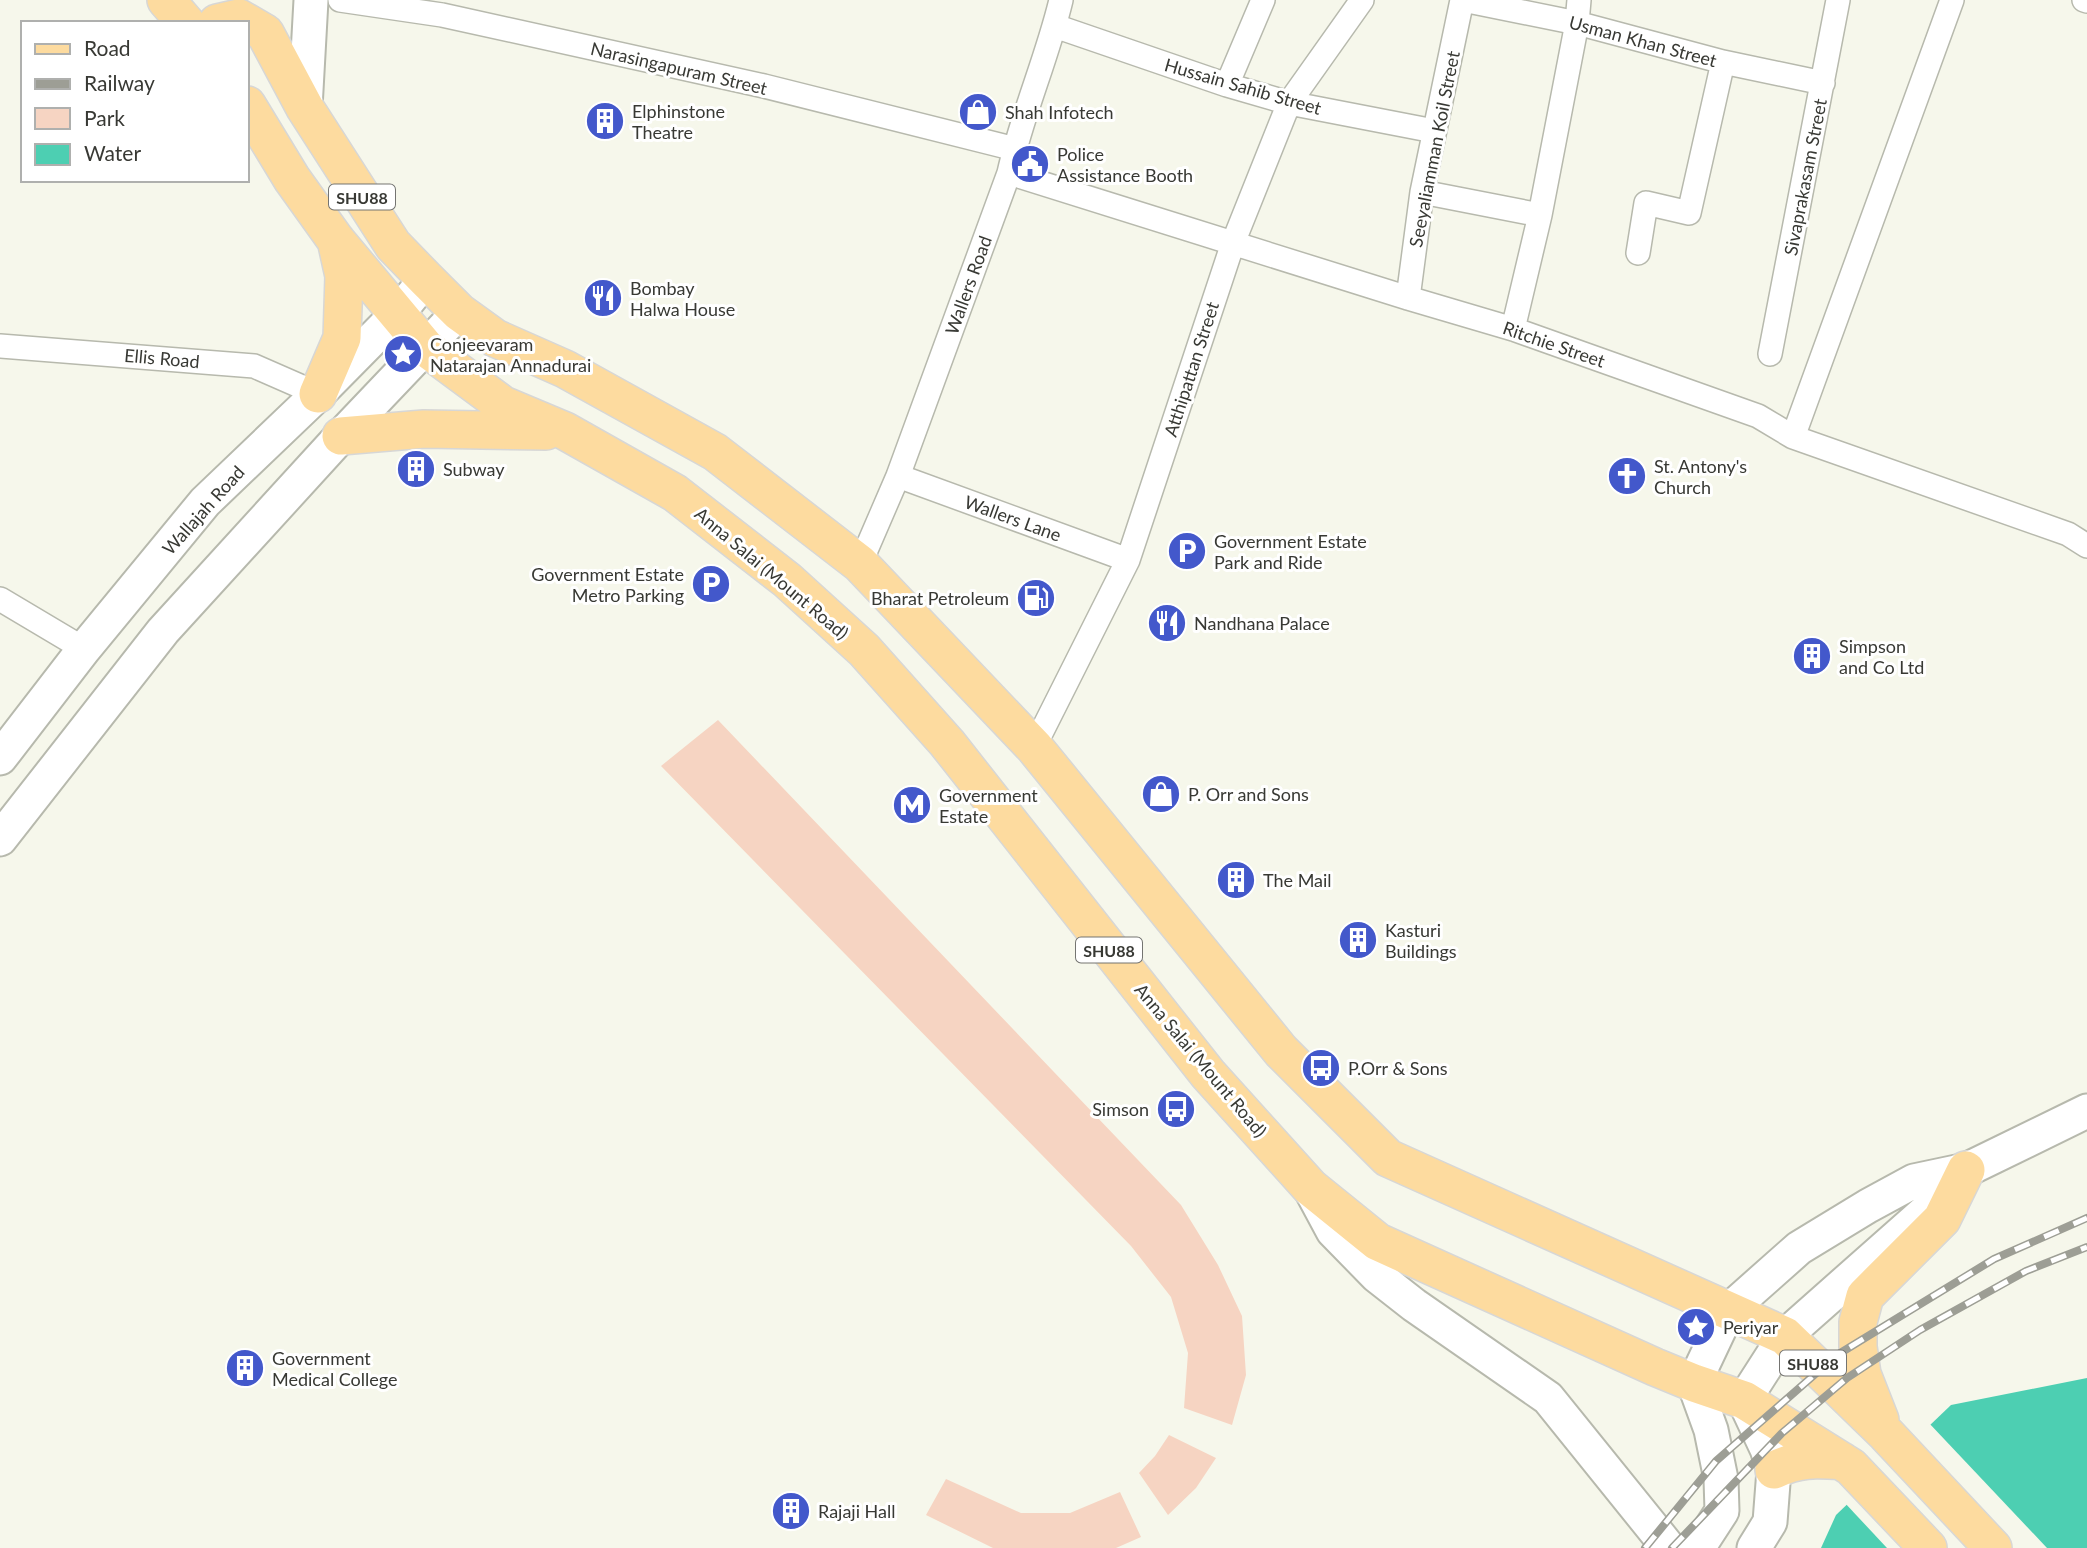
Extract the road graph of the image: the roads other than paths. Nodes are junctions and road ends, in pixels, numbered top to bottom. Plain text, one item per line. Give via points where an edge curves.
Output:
1 (311, 0) edge
2 (340, 0) edge
3 (1061, 0) edge
4 (1263, 0) edge
5 (1362, 0) edge
6 (1463, 0) edge
7 (1579, 0) edge
8 (1838, 0) edge
9 (1952, 0) edge
10 (226, 21) edge
11 (244, 21) edge
12 (248, 23) edge
13 (1577, 23) junction
14 (1055, 26) junction
15 (1723, 62) junction
16 (1823, 83) junction
17 (1227, 85) junction
18 (1289, 103) junction
19 (248, 107) edge
20 (305, 108) junction
21 (1434, 131) junction
22 (1015, 149) junction
23 (1009, 173) junction
24 (1422, 192) junction
25 (1540, 215) junction
26 (335, 239) junction
27 (1233, 243) junction
28 (1638, 253) dead end
29 (426, 279) junction
30 (1408, 298) junction
31 (459, 312) junction
32 (398, 313) junction
33 (1513, 329) junction
34 (0, 345) edge
35 (426, 348) junction
36 (1770, 354) dead end
37 (318, 394) junction
38 (565, 431) junction
39 (341, 436) junction
40 (1793, 437) junction
41 (898, 476) junction
42 (2087, 545) edge
43 (1128, 559) junction
44 (859, 564) junction
45 (0, 599) edge
46 (84, 649) junction
47 (1034, 747) junction
48 (0, 758) edge
49 (0, 839) edge
50 (2087, 1111) edge
51 (1966, 1170) junction
52 (1307, 1184) junction
53 (1728, 1311) junction
54 (1785, 1335) junction
55 (1694, 1383) junction
56 (1744, 1400) junction
57 (1886, 1434) junction
58 (1847, 1464) junction
59 (1774, 1470) junction
60 (1669, 1548) edge
61 (1698, 1548) edge
62 (1754, 1548) edge
63 (1928, 1548) edge
64 (1993, 1548) edge

1 - 20 main road
2 - 22 street, Narasingapuram Street via 442,15 764,86
3 - 14 street, Wallers Road
4 - 17 street
5 - 18 street, Atthipattan Street
6 - 13 street, Usman Khan Street
6 - 21 street, Seeyaliamman Koil Street
7 - 13 street
8 - 16 street, Sivaprakasam Street
9 - 40 street
10 - 11 main road
12 - 20 main road via 265,33
13 - 15 street, Usman Khan Street
13 - 25 street
14 - 17 street, Hussain Sahib Street
14 - 22 street, Wallers Road
15 - 16 street, Usman Khan Street
15 - 28 street via 1689,213 1646,203
16 - 36 street, Sivaprakasam Street
17 - 18 street, Hussain Sahib Street
18 - 21 street, Hussain Sahib Street
18 - 27 street, Atthipattan Street
19 - 26 main road, Anna Salai (Mount Road) / SHU88
20 - 29 main road, SHU88 via 393,245
21 - 24 street, Seeyaliamman Koil Street
22 - 23 street, Wallers Road
23 - 27 street, Ritchie Street
23 - 41 street, Wallers Road
24 - 25 street
24 - 30 street, Seeyaliamman Koil Street
25 - 33 street
26 - 32 main road, Anna Salai (Mount Road) / SHU88
26 - 37 main road via 344,276 342,338
27 - 30 street, Ritchie Street
27 - 43 street, Atthipattan Street
29 - 31 main road, SHU88
29 - 32 main road, Wallajah Road
30 - 33 street, Ritchie Street
31 - 35 main road
31 - 44 main road, SHU88 via 495,338 565,369 715,452
32 - 35 main road, Anna Salai (Mount Road) / SHU88
32 - 37 main road, Wallajah Road
33 - 40 street, Ritchie Street via 1758,416
34 - 37 street, Ellis Road via 254,366
35 - 38 main road, Anna Salai (Mount Road) / SHU88 via 503,405
35 - 39 main road
37 - 46 main road, Wallajah Road via 205,502
38 - 39 main road via 424,429
38 - 52 main road, Anna Salai (Mount Road) / SHU88 via 675,493 787,580 864,650 947,743 1208,1074
39 - 49 main road via 163,631
40 - 42 street, Ritchie Street via 2068,534
41 - 43 street, Wallers Lane
41 - 44 street, Wallers Road
43 - 47 street, Atthipattan Street
44 - 47 main road, SHU88
45 - 46 street
46 - 48 main road, Wallajah Road
47 - 53 main road, SHU88 via 1281,1052 1388,1158
50 - 51 main road
51 - 53 main road via 1914,1181 1868,1206 1799,1248
51 - 54 main road
51 - 57 main road via 1942,1219 1865,1296 1858,1322 1861,1374
52 - 55 main road, Anna Salai (Mount Road) / SHU88 via 1378,1242
52 - 60 main road via 1334,1231 1377,1276 1548,1398
53 - 54 main road, SHU88
53 - 55 main road
54 - 56 main road
54 - 57 main road, SHU88
55 - 56 main road, Anna Salai (Mount Road) / SHU88
55 - 61 main road via 1711,1430 1722,1511
56 - 58 main road, Anna Salai (Mount Road) / SHU88
56 - 59 main road
57 - 64 main road, SHU88
58 - 59 main road via 1810,1459
58 - 63 main road, SHU88
59 - 62 main road via 1770,1522

